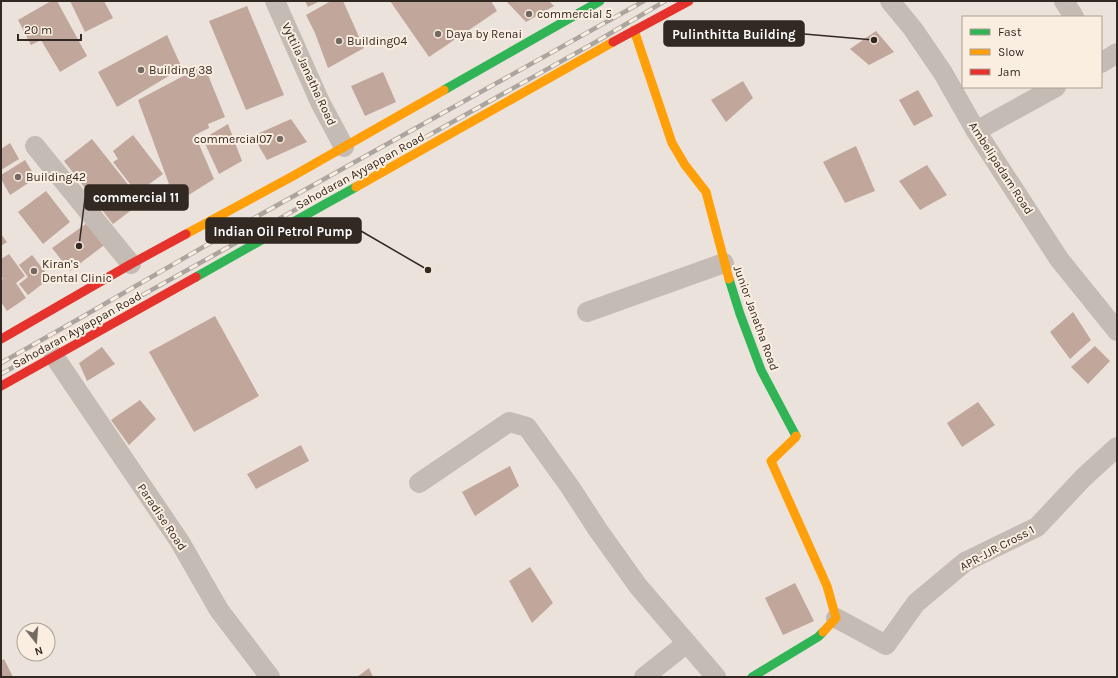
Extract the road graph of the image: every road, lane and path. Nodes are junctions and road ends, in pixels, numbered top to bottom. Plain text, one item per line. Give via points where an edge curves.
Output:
1 (275, 1) edge
2 (600, 1) edge
3 (689, 1) edge
4 (890, 1) edge
5 (1064, 1) edge
6 (577, 7) edge
7 (1073, 16) edge
8 (634, 30) junction
9 (1054, 88) edge
10 (976, 131) junction
11 (35, 146) dead end
12 (344, 147) junction
13 (724, 263) junction
14 (131, 264) junction
15 (587, 312) dead end
16 (1117, 331) edge
17 (1, 339) edge
18 (54, 356) junction
19 (1, 386) edge
20 (1117, 447) edge
21 (419, 483) dead end
22 (836, 618) junction
23 (687, 643) junction
24 (270, 677) edge
25 (644, 677) edge
26 (716, 677) edge
27 (752, 677) edge

1 - 12 street, Vyttila Janatha Road via 320,102
2 - 6 main road
3 - 8 main road, Sahodaran Ayyappan Road
4 - 10 street, Ambelipadam Road via 943,73
5 - 7 street
6 - 12 main road
8 - 13 main road, Junior Janatha Road via 672,143 706,192
8 - 18 main road, Sahodaran Ayyappan Road
9 - 10 street
10 - 16 street, Ambelipadam Road via 1060,259
11 - 14 street
12 - 14 main road
13 - 15 street
13 - 22 main road, Junior Janatha Road via 761,370 796,437 771,461 827,586
14 - 17 main road
18 - 19 main road, Sahodaran Ayyappan Road
18 - 24 street, Paradise Road via 180,542 219,610
20 - 22 street, APR-JJR Cross 1 via 1083,478 1037,527 965,562 916,603 886,645
21 - 23 street via 509,422 527,427 638,586
22 - 27 main road via 818,637
23 - 25 street
23 - 26 street

